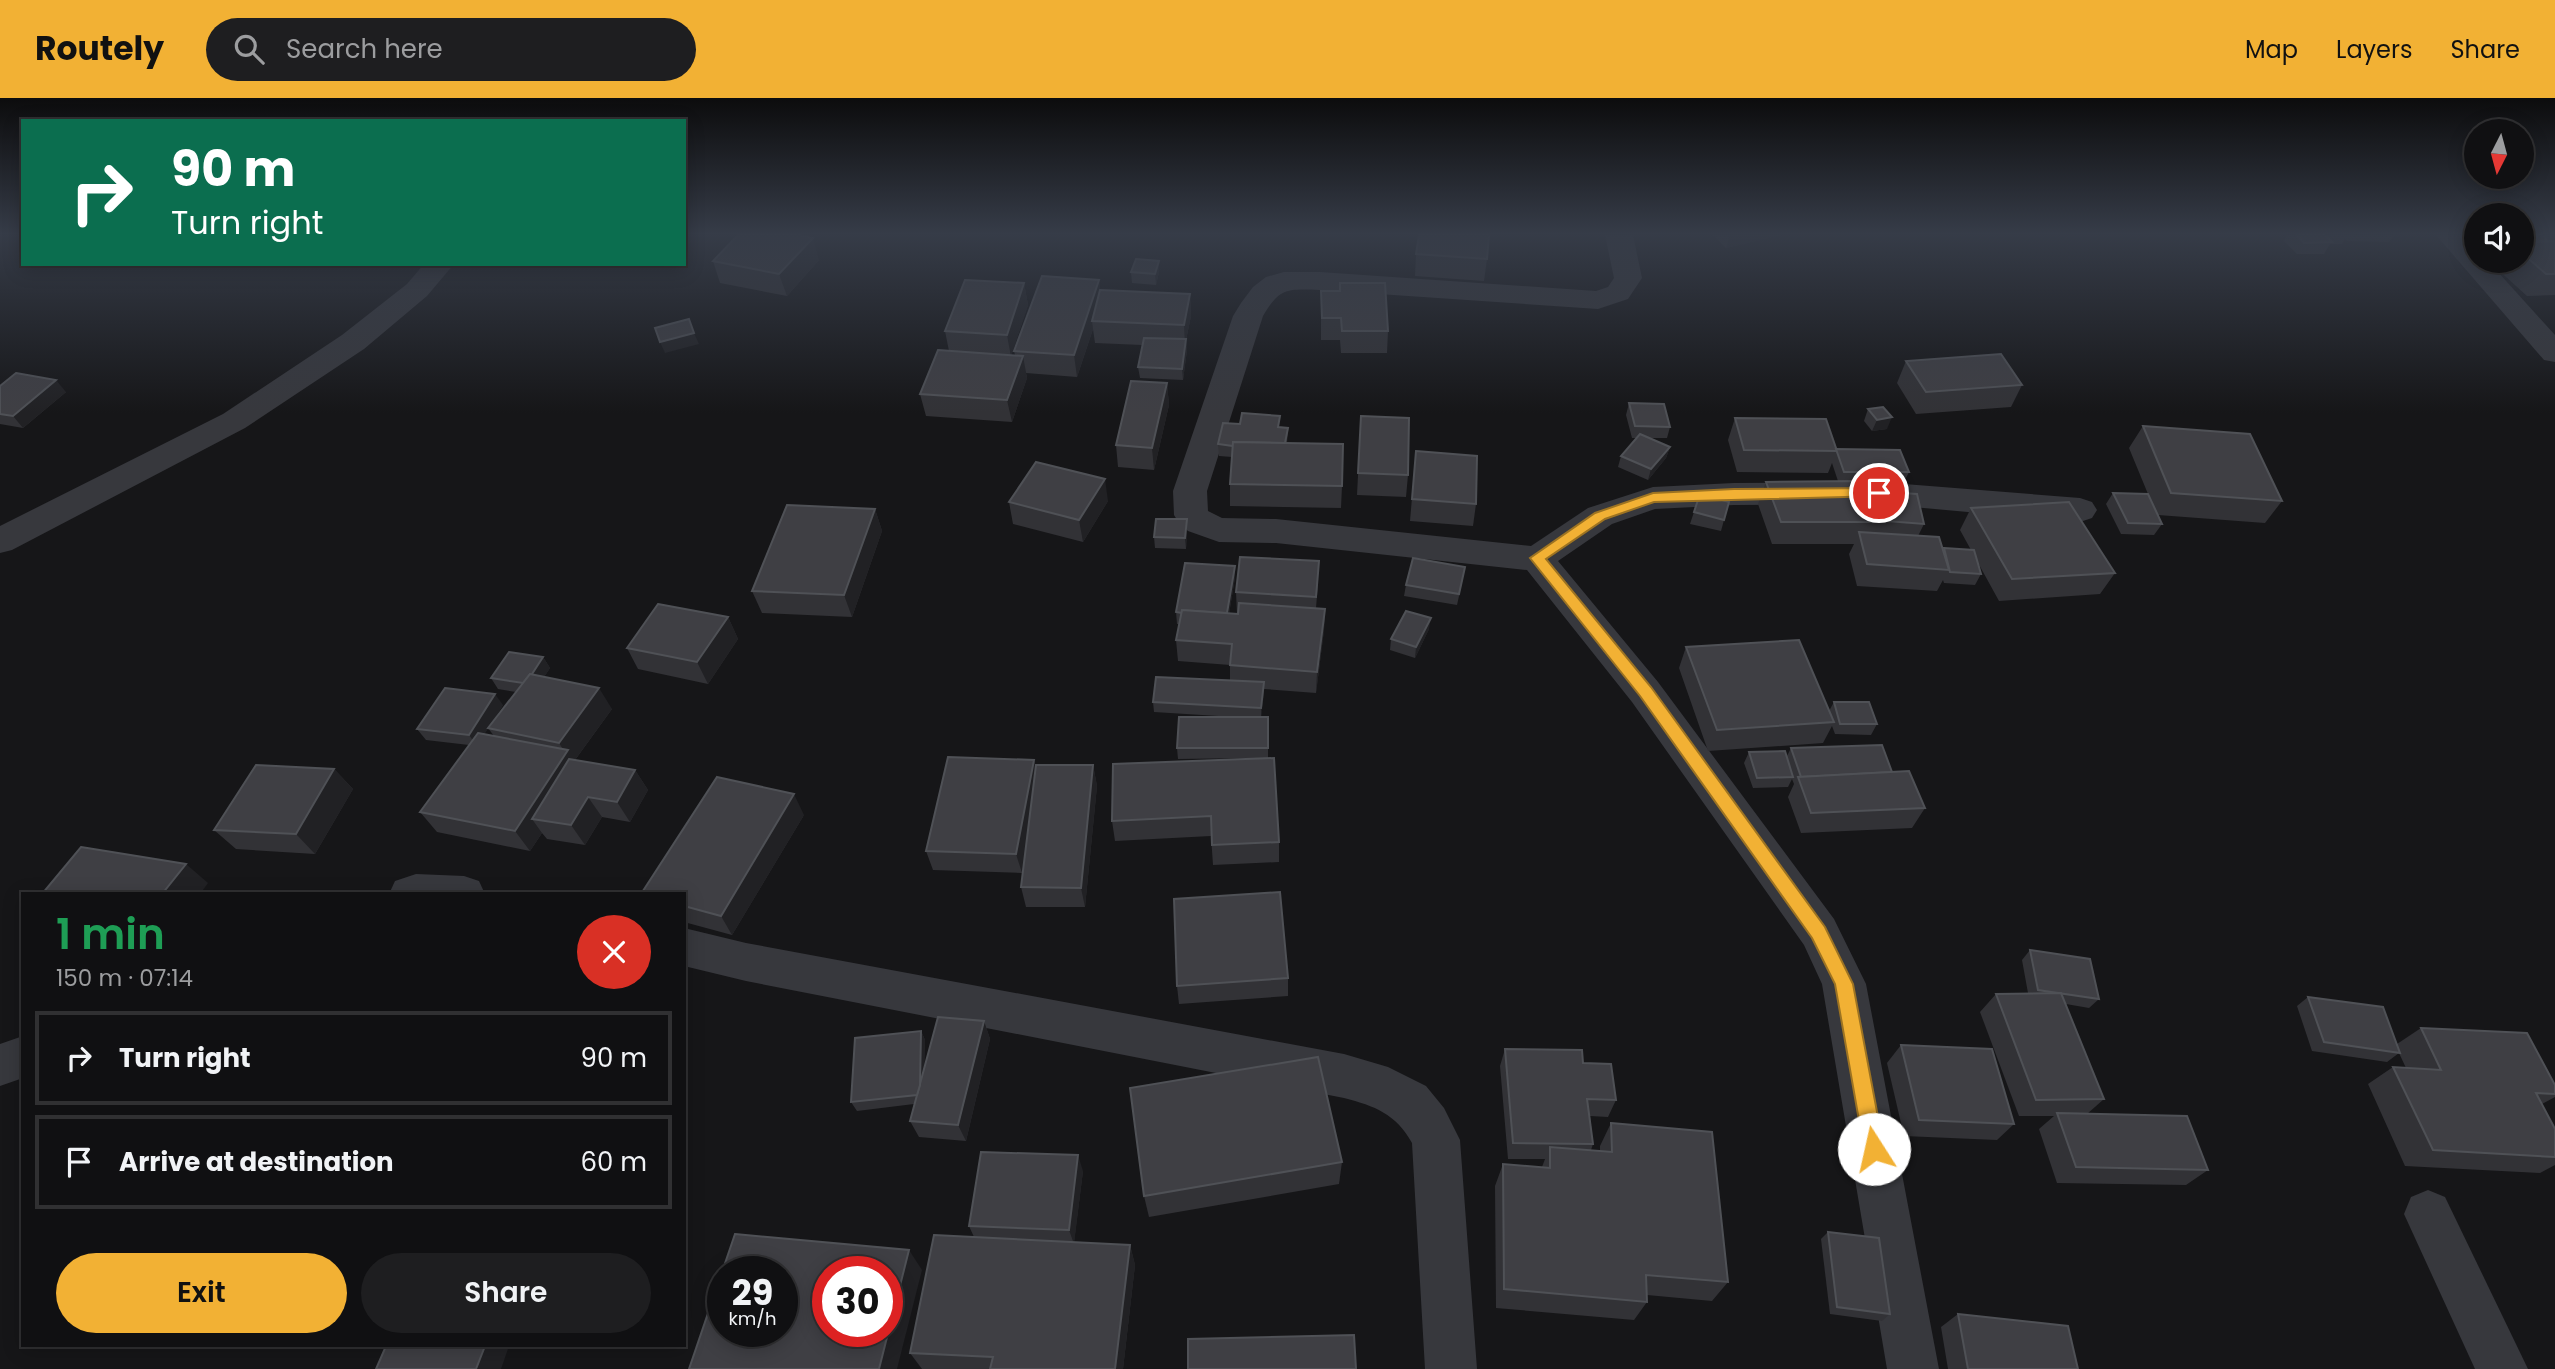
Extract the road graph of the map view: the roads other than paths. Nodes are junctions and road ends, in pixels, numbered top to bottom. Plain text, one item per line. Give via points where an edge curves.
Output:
1 (412, 294) edge
2 (1261, 294) edge
3 (1515, 294) edge
4 (1614, 294) edge
5 (2503, 294) edge
6 (2555, 353) edge
7 (2080, 510) dead end
8 (0, 541) edge
9 (1537, 558) junction
10 (686, 947) edge
11 (21, 1058) edge
12 (0, 1065) edge
13 (2428, 1214) dead end
14 (1451, 1369) edge
15 (1913, 1369) edge
16 (2502, 1369) edge

1 - 8 street via 353,342 234,421
2 - 9 street via 1248,316 1190,491 1191,515 1219,530 1276,531
3 - 4 street via 1598,300
5 - 6 street
7 - 9 street via 1879,493 1653,498 1600,516
9 - 15 street via 1645,692 1819,932 1844,984
10 - 14 street via 1344,1076 1395,1090 1426,1119 1436,1140
11 - 12 street
13 - 16 street

